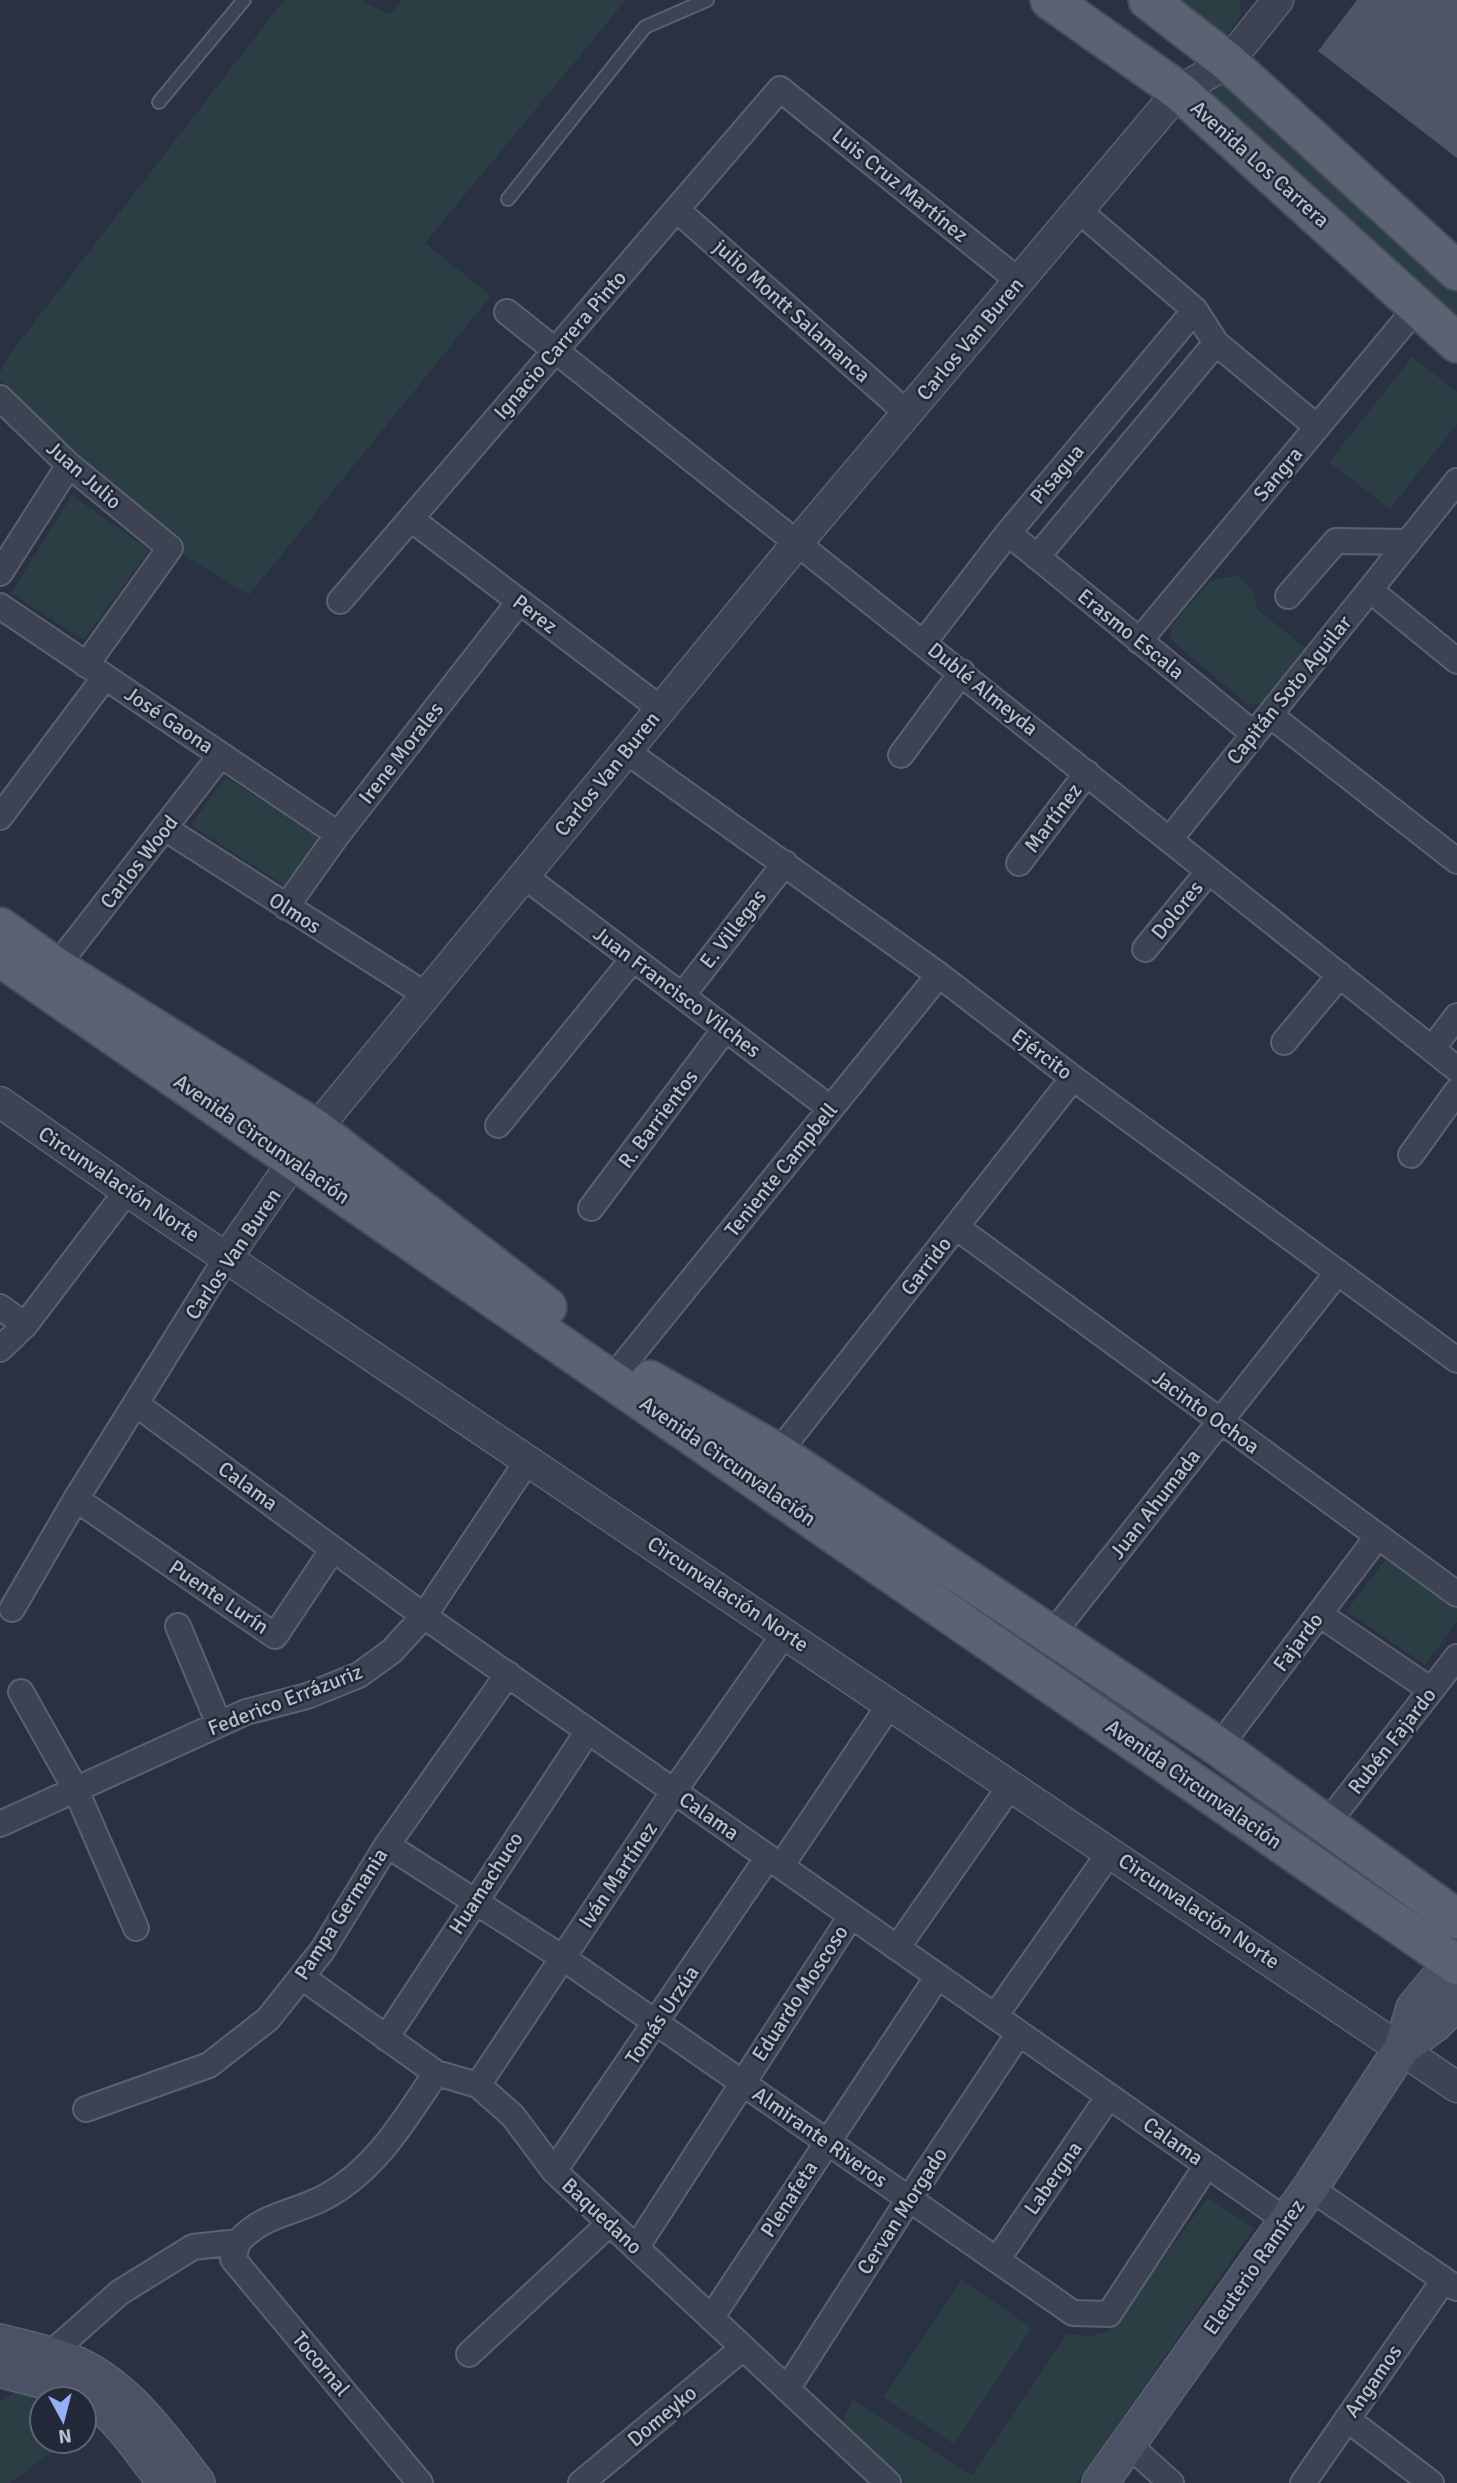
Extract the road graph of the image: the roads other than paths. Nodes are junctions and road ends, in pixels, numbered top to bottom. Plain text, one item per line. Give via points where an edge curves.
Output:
1 (244, 0) edge
2 (707, 0) edge
3 (1050, 0) edge
4 (1148, 0) edge
5 (1274, 1) edge
6 (1228, 62) junction
7 (780, 89) joint
8 (1179, 91) junction
9 (159, 102) dead end
10 (508, 200) dead end
11 (677, 210) junction
12 (1078, 210) junction
13 (1457, 271) edge
14 (1019, 281) junction
15 (1418, 306) junction
16 (1195, 310) junction
17 (507, 312) dead end
18 (1216, 343) junction
19 (1457, 343) edge
20 (555, 352) junction
21 (0, 398) edge
22 (907, 413) junction
23 (1317, 427) junction
24 (69, 465) junction
25 (1457, 481) edge
26 (411, 519) junction
27 (1008, 533) junction
28 (799, 541) junction
29 (1408, 542) junction
30 (1037, 557) junction
31 (0, 573) edge
32 (1370, 590) junction
33 (1288, 596) dead end
34 (340, 601) dead end
35 (519, 602) junction
36 (0, 606) edge
37 (1139, 641) junction
38 (924, 642) junction
39 (1457, 661) edge
40 (96, 671) junction
41 (962, 672) junction
42 (660, 709) junction
43 (1270, 715) junction
44 (1254, 734) junction
45 (626, 751) junction
46 (221, 755) junction
47 (901, 755) dead end
48 (1087, 773) junction
49 (0, 817) edge
50 (166, 829) junction
51 (338, 834) junction
52 (1170, 839) junction
53 (1457, 861) edge
54 (785, 863) junction
55 (1019, 863) dead end
56 (1209, 870) junction
57 (524, 876) junction
58 (286, 907) junction
59 (0, 927) edge
60 (1145, 949) dead end
61 (0, 957) edge
62 (633, 959) junction
63 (56, 967) junction
64 (939, 975) junction
65 (1340, 975) junction
66 (426, 995) junction
67 (682, 996) junction
68 (1457, 1016) edge
69 (725, 1029) junction
70 (1284, 1042) dead end
71 (1432, 1049) junction
72 (1457, 1069) edge
73 (1073, 1078) junction
74 (1457, 1091) edge
75 (0, 1102) edge
76 (830, 1108) junction
77 (498, 1125) dead end
78 (316, 1129) junction
79 (1411, 1155) dead end
80 (295, 1162) junction
81 (127, 1191) junction
82 (591, 1209) dead end
83 (956, 1227) junction
84 (227, 1256) junction
85 (1338, 1272) junction
86 (0, 1307) edge
87 (25, 1325) junction
88 (0, 1349) edge
89 (1455, 1353) edge
90 (623, 1365) junction
91 (136, 1404) junction
92 (1220, 1422) junction
93 (778, 1453) junction
94 (528, 1460) junction
95 (76, 1499) junction
96 (1378, 1536) junction
97 (333, 1549) junction
98 (1457, 1594) edge
99 (12, 1609) dead end
100 (1320, 1614) junction
101 (424, 1616) junction
102 (178, 1626) dead end
103 (785, 1633) junction
104 (1051, 1637) junction
105 (1457, 1657) edge
106 (508, 1674) junction
107 (1431, 1690) junction
108 (21, 1692) dead end
109 (890, 1704) junction
110 (219, 1724) junction
111 (588, 1731) junction
112 (1219, 1747) junction
113 (1011, 1785) junction
114 (75, 1788) junction
115 (674, 1791) junction
116 (0, 1824) edge
117 (1326, 1825) junction
118 (387, 1845) junction
119 (1110, 1852) junction
120 (774, 1862) junction
121 (474, 1901) junction
122 (851, 1916) junction
123 (1457, 1919) edge
124 (136, 1928) dead end
125 (897, 1948) junction
126 (563, 1958) junction
127 (1456, 1961) edge
128 (938, 1976) junction
129 (302, 1977) junction
130 (1457, 2001) edge
131 (995, 2016) junction
132 (657, 2023) junction
133 (1019, 2034) junction
134 (386, 2038) junction
135 (1402, 2048) junction
136 (436, 2073) junction
137 (742, 2083) junction
138 (478, 2085) junction
139 (1457, 2087) edge
140 (1109, 2096) junction
141 (86, 2109) dead end
142 (826, 2141) junction
143 (1207, 2165) junction
144 (554, 2171) junction
145 (1310, 2188) junction
146 (909, 2199) junction
147 (1287, 2221) junction
148 (610, 2223) junction
149 (238, 2242) junction
150 (636, 2248) junction
151 (997, 2260) junction
152 (1450, 2284) edge
153 (711, 2318) junction
154 (0, 2342) edge
155 (743, 2348) junction
156 (469, 2354) dead end
157 (48, 2356) junction
158 (0, 2369) edge
159 (787, 2389) junction
160 (1347, 2419) junction
161 (1128, 2444) junction
162 (876, 2480) edge
163 (166, 2483) edge
164 (197, 2483) edge
165 (420, 2483) edge
166 (581, 2483) edge
167 (1100, 2483) edge
168 (1171, 2483) edge
169 (1303, 2483) edge
170 (1431, 2483) edge

1 - 9 lane
2 - 10 lane via 645,27
3 - 8 main road, Avenida Los Carrera
4 - 6 main road
5 - 6 street, Carlos Van Buren
6 - 8 street, Carlos Van Buren
6 - 13 main road
7 - 11 street, Ignacio Carrera Pinto
7 - 14 street, Luis Cruz Martínez
8 - 12 street, Carlos Van Buren
8 - 15 main road, Avenida Los Carrera
11 - 20 street, Ignacio Carrera Pinto
11 - 22 street, julio Montt Salamanca
12 - 14 street, Carlos Van Buren
12 - 16 street
14 - 22 street, Carlos Van Buren
15 - 19 main road, Avenida Los Carrera
15 - 23 street, Sangra
16 - 18 street
16 - 27 street, Pisagua
17 - 20 street, Dublé Almeyda
18 - 23 street
18 - 30 street, Pisagua
20 - 26 street, Ignacio Carrera Pinto
20 - 28 street, Dublé Almeyda
21 - 24 street, Juan Julio
22 - 28 street, Carlos Van Buren
23 - 37 street, Sangra
24 - 31 street
24 - 40 street, Juan Julio via 170,548
25 - 29 street, Capitán Soto Aguilar
26 - 34 street, Ignacio Carrera Pinto
26 - 35 street, Perez
27 - 30 street, Erasmo Escala
27 - 38 street, Pisagua
28 - 38 street, Dublé Almeyda
28 - 42 street, Carlos Van Buren
29 - 32 street, Capitán Soto Aguilar
29 - 33 street via 1336,541
30 - 37 street, Erasmo Escala
32 - 39 street
32 - 43 street, Capitán Soto Aguilar
35 - 42 street, Perez
35 - 51 street, Irene Morales
36 - 40 street, José Gaona
37 - 44 street, Erasmo Escala
38 - 41 street, Dublé Almeyda
40 - 46 street, José Gaona
40 - 49 street
41 - 47 street
41 - 48 street, Dublé Almeyda
42 - 45 street, Carlos Van Buren
43 - 44 street, Capitán Soto Aguilar
43 - 53 street
44 - 52 street, Capitán Soto Aguilar
45 - 54 street, Ejército
45 - 57 street, Carlos Van Buren
46 - 50 street, Carlos Wood
46 - 51 street, José Gaona
48 - 52 street, Dublé Almeyda
48 - 55 street, Martínez
50 - 58 street, Olmos
50 - 63 street, Carlos Wood
51 - 58 street, Irene Morales
52 - 56 street, Dublé Almeyda
54 - 64 street, Ejército
54 - 67 street, E. Villegas
56 - 60 street, Dolores
56 - 65 street, Dublé Almeyda
57 - 62 street, Juan Francisco Vilches
57 - 66 street, Carlos Van Buren
58 - 66 street, Olmos
59 - 63 main road, Avenida Circunvalación
61 - 80 main road, Avenida Circunvalación
62 - 67 street, Juan Francisco Vilches
62 - 77 street
63 - 78 main road, Avenida Circunvalación
64 - 73 street, Ejército
64 - 76 street, Teniente Campbell
65 - 70 street
65 - 71 street, Dublé Almeyda
66 - 78 street, Carlos Van Buren
67 - 69 street, Juan Francisco Vilches
68 - 71 street
69 - 76 street, Juan Francisco Vilches
69 - 82 street, R. Barrientos
71 - 72 street, Dublé Almeyda
73 - 83 street, Garrido
73 - 85 street, Ejército
74 - 79 street
75 - 81 street, Circunvalación Norte
76 - 90 street, Teniente Campbell
78 - 80 street, Carlos Van Buren
78 - 90 main road, Avenida Circunvalación
80 - 84 street, Carlos Van Buren
80 - 127 main road, Avenida Circunvalación
81 - 84 street, Circunvalación Norte
81 - 87 street
83 - 92 street, Jacinto Ochoa
83 - 93 street, Garrido
84 - 91 street, Carlos Van Buren
84 - 94 street, Circunvalación Norte
85 - 89 street, Ejército
85 - 92 street, Juan Ahumada
86 - 87 street
87 - 88 street
90 - 93 main road, Avenida Circunvalación
91 - 95 street, Carlos Van Buren
91 - 97 street, Calama
92 - 96 street, Jacinto Ochoa
92 - 104 street, Juan Ahumada
93 - 104 main road, Avenida Circunvalación
94 - 101 street, Federico Errázuriz
94 - 103 street, Circunvalación Norte
95 - 97 street, Puente Lurín via 275,1636
95 - 99 street, Carlos Van Buren
96 - 98 street, Jacinto Ochoa
96 - 100 street, Fajardo
97 - 101 street, Calama
100 - 107 street
100 - 112 street, Fajardo
101 - 106 street, Calama
101 - 110 street, Federico Errázuriz via 392,1651 359,1675
102 - 110 street
103 - 109 street, Circunvalación Norte
103 - 115 street, Iván Martínez
104 - 112 main road, Avenida Circunvalación
105 - 107 street, Rubén Fajardo
106 - 111 street, Calama
106 - 118 street, Pampa Germania
107 - 117 street, Rubén Fajardo
108 - 114 street
109 - 113 street, Circunvalación Norte
109 - 120 street, Tomás Urzúa
110 - 114 street, Federico Errázuriz
111 - 115 street, Calama
111 - 121 street, Huamachuco
112 - 117 main road, Avenida Circunvalación
113 - 119 street, Circunvalación Norte
113 - 125 street
114 - 116 street, Federico Errázuriz
114 - 124 street
115 - 120 street, Calama
115 - 126 street, Iván Martínez
117 - 123 main road, Avenida Circunvalación
118 - 121 street, Almirante Riveros
118 - 129 street, Pampa Germania
119 - 131 street
119 - 135 street, Circunvalación Norte
120 - 122 street, Calama
120 - 132 street, Tomás Urzúa
121 - 126 street, Almirante Riveros
121 - 134 street, Huamachuco
122 - 125 street, Calama
122 - 137 street, Eduardo Moscoso
125 - 128 street, Calama
126 - 132 street, Almirante Riveros
126 - 138 street, Iván Martínez
127 - 135 main road, Eleuterio Ramírez via 1415,2008
128 - 131 street, Calama
128 - 142 street, Plenafeta
129 - 134 street, Baquedano
129 - 141 street, Pampa Germania via 268,2019 209,2065
130 - 135 main road, Eleuterio Ramírez
131 - 133 street, Calama
132 - 137 street, Almirante Riveros
132 - 144 street, Tomás Urzúa
133 - 140 street, Calama
133 - 146 street, Cervan Morgado
134 - 136 street, Baquedano
135 - 139 street, Circunvalación Norte
135 - 145 main road, Eleuterio Ramírez
136 - 138 street, Baquedano
136 - 149 street via 378,2157 327,2196 252,2226
137 - 142 street, Almirante Riveros
137 - 150 street, Eduardo Moscoso
138 - 144 street, Baquedano via 513,2116
140 - 143 street, Calama
140 - 151 street, Labergna
142 - 146 street, Almirante Riveros
142 - 153 street, Plenafeta
143 - 147 street, Calama
143 - 151 street, Almirante Riveros via 1110,2314 1073,2313
144 - 148 street, Baquedano
145 - 147 main road, Eleuterio Ramírez
145 - 152 street
146 - 151 street, Almirante Riveros
146 - 159 street, Cervan Morgado
147 - 161 main road, Eleuterio Ramírez
148 - 150 street, Baquedano
148 - 156 street
149 - 157 street via 193,2247 119,2293
149 - 165 street, Tocornal via 233,2259
150 - 153 street, Baquedano
152 - 160 street, Angamos
153 - 155 street, Baquedano
154 - 157 main road
155 - 159 street, Baquedano
155 - 166 street, Domeyko
157 - 164 main road via 69,2361 112,2385 148,2420
158 - 163 main road via 59,2385 95,2401
159 - 162 street, Baquedano
160 - 169 street, Angamos
160 - 170 street
161 - 167 main road, Eleuterio Ramírez
161 - 168 street

